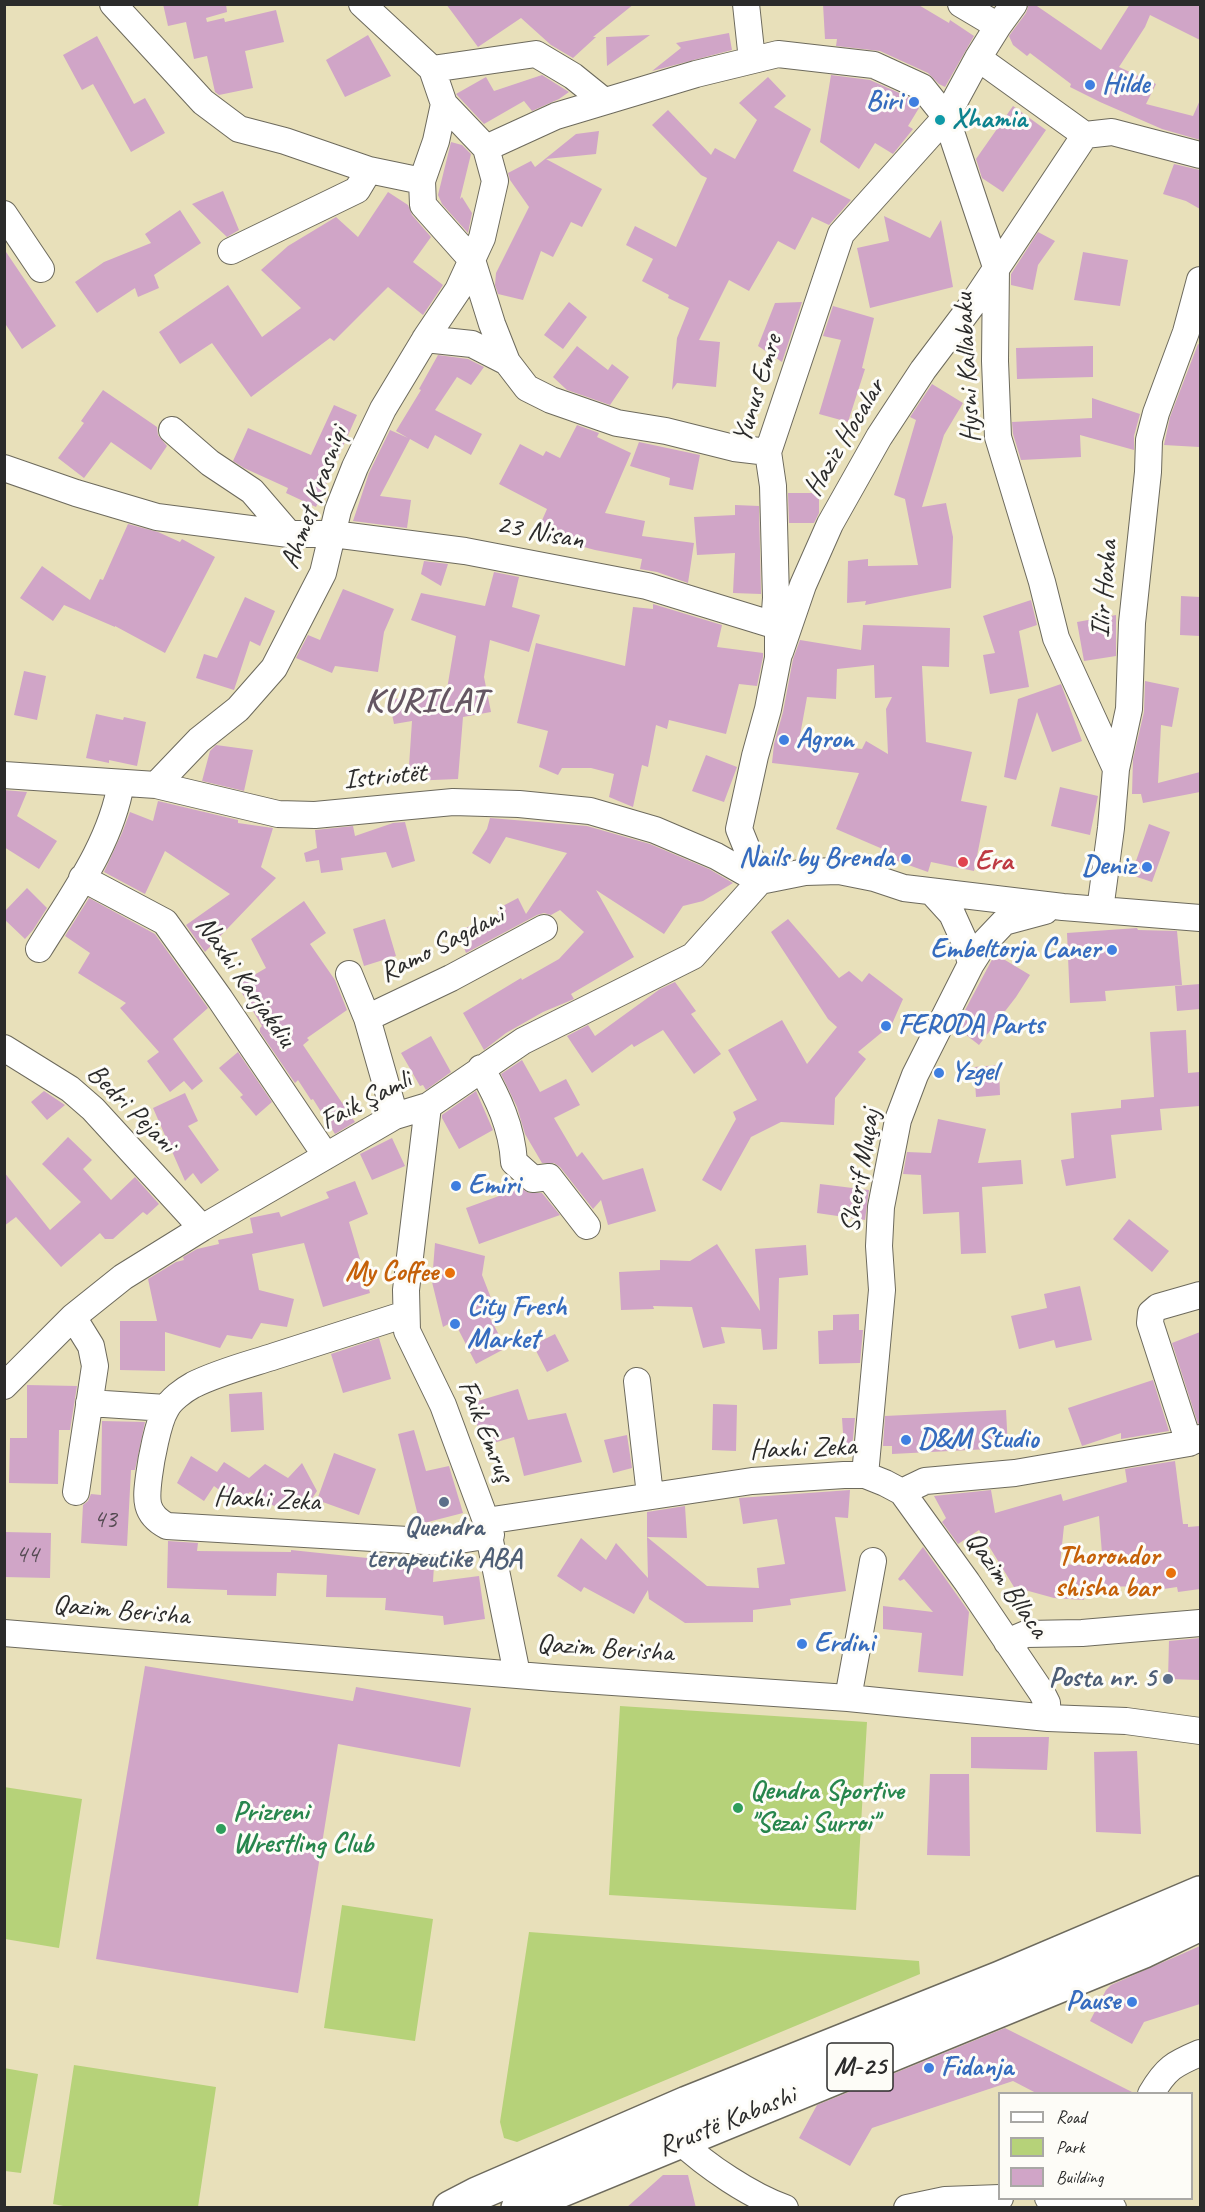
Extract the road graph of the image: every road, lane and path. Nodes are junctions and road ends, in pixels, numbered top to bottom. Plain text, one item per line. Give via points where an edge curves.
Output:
1 (112, 4) edge
2 (362, 4) edge
3 (746, 4) edge
4 (961, 4) edge
5 (1014, 4) edge
6 (998, 26) junction
7 (978, 58) junction
8 (752, 60) junction
9 (432, 69) junction
10 (615, 98) junction
11 (444, 104) junction
12 (946, 117) junction
13 (1085, 135) junction
14 (486, 148) junction
15 (1200, 155) edge
16 (369, 170) junction
17 (422, 181) junction
18 (4, 214) edge
19 (231, 251) dead end
20 (472, 260) junction
21 (996, 267) junction
22 (41, 269) dead end
23 (1200, 280) edge
24 (425, 339) junction
25 (507, 362) junction
26 (172, 430) dead end
27 (768, 452) junction
28 (4, 468) edge
29 (289, 534) junction
30 (333, 534) junction
31 (774, 625) junction
32 (778, 658) junction
33 (1116, 769) junction
34 (4, 775) edge
35 (121, 783) junction
36 (156, 785) junction
37 (82, 878) junction
38 (760, 881) junction
39 (932, 892) junction
40 (1063, 907) junction
41 (1100, 910) junction
42 (1200, 918) edge
43 (544, 928) dead end
44 (39, 949) dead end
45 (971, 964) junction
46 (349, 974) dead end
47 (368, 1018) junction
48 (4, 1048) edge
49 (481, 1068) junction
50 (428, 1106) junction
51 (395, 1116) junction
52 (326, 1156) junction
53 (587, 1226) dead end
54 (202, 1228) junction
55 (1200, 1295) edge
56 (406, 1314) junction
57 (73, 1317) junction
58 (637, 1381) dead end
59 (4, 1386) edge
60 (88, 1403) junction
61 (166, 1408) junction
62 (1194, 1440) edge
63 (865, 1475) junction
64 (76, 1492) dead end
65 (902, 1492) junction
66 (650, 1495) junction
67 (488, 1528) junction
68 (873, 1561) dead end
69 (1200, 1623) edge
70 (4, 1633) edge
71 (1007, 1642) junction
72 (517, 1674) junction
73 (848, 1698) junction
74 (1048, 1718) junction
75 (1200, 1731) edge
76 (1200, 1893) edge
77 (1200, 1924) edge
78 (1200, 2053) edge
79 (1152, 2092) edge
80 (680, 2141) junction
81 (998, 2198) edge
82 (533, 2199) edge
83 (1060, 2200) edge
84 (1106, 2204) edge
85 (450, 2208) edge
86 (785, 2208) edge
87 (907, 2208) edge

1 - 16 street via 203,102 240,129
2 - 9 street
3 - 8 street
4 - 6 street
5 - 6 street, Yunus Emre
6 - 7 street, Yunus Emre
7 - 12 street, Yunus Emre
7 - 13 street
8 - 10 street
8 - 12 street via 778,54 874,65 922,87
9 - 10 street via 536,54
9 - 11 street
10 - 14 street via 556,116
11 - 14 street
11 - 17 street
12 - 21 street
12 - 27 street, Yunus Emre via 841,234
13 - 15 street via 1112,132
13 - 21 street, Haziz Hocalar
14 - 20 street, Ahmet Krasniqi via 495,181 482,238
16 - 17 street
16 - 19 street via 357,190
17 - 20 street via 423,205
18 - 22 street
20 - 24 street, Ahmet Krasniqi via 458,290
20 - 25 street
21 - 32 street, Haziz Hocalar via 879,437 835,514 803,585
21 - 33 street, Hysni Kallabaku via 998,437 1056,639
23 - 33 street, Ilir Hoxha via 1149,440 1132,623 1129,709
24 - 25 street via 472,344
24 - 30 street, Ahmet Krasniqi via 383,409 355,467
25 - 27 street via 526,388 617,423
26 - 29 street via 210,463 252,491
27 - 31 street, Yunus Emre via 773,486
28 - 29 street, 23 Nisan via 157,517
29 - 30 street, 23 Nisan
30 - 31 street, 23 Nisan via 465,551 647,586
30 - 36 street, Ahmet Krasniqi via 323,573 274,668 238,709 199,740
31 - 32 street, Yunus Emre via 778,629
32 - 38 street, Yunus Emre via 739,829
33 - 41 street, Ilir Hoxha
34 - 35 street, Istriotët
35 - 36 street, Istriotët
35 - 37 street via 114,813
36 - 38 street, Istriotët via 278,814 326,814 453,802 591,811 655,830 716,856
37 - 44 street
37 - 52 street, Naxhi Karjakdiu via 165,922
38 - 39 street via 805,872 838,871
38 - 49 street, Faik Şamli via 693,956 523,1041
39 - 40 street
39 - 45 street via 952,915
40 - 41 street
40 - 45 street, Sherif Muçaj via 1004,922
41 - 42 street
43 - 47 street, Ramo Sagdani
45 - 63 street, Sherif Muçaj via 915,1075 896,1129 881,1207 882,1290
46 - 47 street, Ramo Sagdani
47 - 51 street, Ramo Sagdani
48 - 54 street, Bedri Pejani via 70,1089 93,1109
49 - 50 street, Faik Şamli
49 - 53 street via 500,1102 513,1142 514,1162 532,1179 549,1177
50 - 51 street, Faik Şamli
50 - 56 street, Faik Emruş
51 - 52 street, Faik Şamli
52 - 54 street, Faik Şamli
54 - 57 street, Faik Şamli via 123,1277
55 - 62 street via 1158,1307 1151,1313 1150,1323
56 - 61 street via 219,1375 191,1386
56 - 67 street, Faik Emruş via 407,1331 443,1405
57 - 59 street, Faik Şamli
57 - 60 street via 90,1346 94,1366
58 - 66 street
60 - 61 street
60 - 64 street
61 - 67 street, Haxhi Zeka via 147,1499 152,1517 167,1526 425,1541 455,1541
62 - 65 street via 1015,1473 925,1481
63 - 65 street, Haxhi Zeka
63 - 66 street, Haxhi Zeka via 752,1481
65 - 71 street, Qazim Bllaca
66 - 67 street, Haxhi Zeka
67 - 72 street, Faik Emruş
68 - 73 street
69 - 71 street via 1026,1634
70 - 72 street, Qazim Berisha
71 - 74 street, Qazim Bllaca via 1042,1693
72 - 73 street, Qazim Berisha
73 - 74 street, Qazim Berisha
74 - 75 street, Qazim Berisha via 1126,1721
76 - 82 main road, Rrustë Kabashi / M-25 via 687,2103
77 - 80 main road, Rrustë Kabashi / M-25
78 - 79 street via 1165,2072
80 - 82 main road, Rrustë Kabashi / M-25
80 - 86 street via 720,2172
81 - 87 street via 945,2200
82 - 85 main road, Rrustë Kabashi / M-25
83 - 84 street

